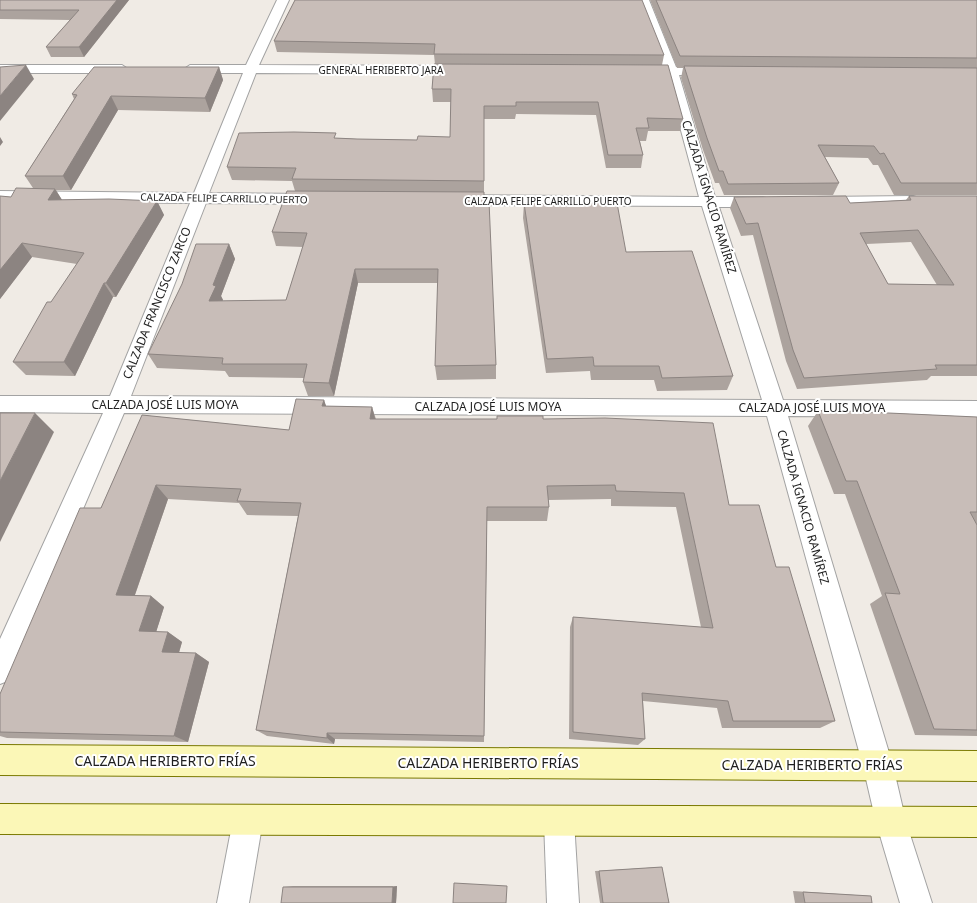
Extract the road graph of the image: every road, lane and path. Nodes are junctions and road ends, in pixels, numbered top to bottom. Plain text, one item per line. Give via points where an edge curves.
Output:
1 (283, 0) edge
2 (643, 0) edge
3 (0, 69) edge
4 (133, 69) edge
5 (180, 69) edge
6 (251, 69) junction
7 (481, 70) edge
8 (623, 71) edge
9 (671, 71) junction
10 (726, 71) edge
11 (0, 196) edge
12 (198, 198) junction
13 (326, 199) edge
14 (438, 200) edge
15 (930, 201) edge
16 (709, 202) junction
17 (780, 202) edge
18 (804, 202) edge
19 (0, 404) edge
20 (117, 405) junction
21 (775, 408) junction
22 (977, 409) edge
23 (0, 670) edge
24 (0, 760) edge
25 (878, 766) junction
26 (977, 766) edge
27 (0, 820) edge
28 (248, 820) junction
29 (559, 821) junction
30 (890, 822) junction
31 (977, 822) edge
32 (233, 903) edge
33 (563, 903) edge
34 (916, 903) edge

1 - 6 street, CALZADA FRANCISCO ZARCO
2 - 9 street, CALZADA IGNACIO RAMÍREZ
3 - 4 street
5 - 6 street, GENERAL HERIBERTO JARA
6 - 7 street, GENERAL HERIBERTO JARA
6 - 12 street, CALZADA FRANCISCO ZARCO
8 - 9 street
9 - 10 street
9 - 16 street, CALZADA IGNACIO RAMÍREZ
11 - 12 street, CALZADA FELIPE CARRILLO PUERTO
12 - 13 street, CALZADA FELIPE CARRILLO PUERTO
12 - 20 street, CALZADA FRANCISCO ZARCO
14 - 16 street, CALZADA FELIPE CARRILLO PUERTO
15 - 18 street
16 - 17 street, CALZADA FELIPE CARRILLO PUERTO
16 - 21 street, CALZADA IGNACIO RAMÍREZ
19 - 20 street, CALZADA JOSÉ LUIS MOYA
20 - 21 street, CALZADA JOSÉ LUIS MOYA
20 - 23 street, CALZADA FRANCISCO ZARCO
21 - 22 street, CALZADA JOSÉ LUIS MOYA
21 - 25 street, CALZADA IGNACIO RAMÍREZ
24 - 25 street, CALZADA HERIBERTO FRÍAS
25 - 26 street, CALZADA HERIBERTO FRÍAS
25 - 30 street, CALZADA IGNACIO RAMÍREZ
27 - 28 street
28 - 29 street
28 - 32 street
29 - 30 street
29 - 33 street
30 - 31 street
30 - 34 street, CALZADA IGNACIO RAMÍREZ

